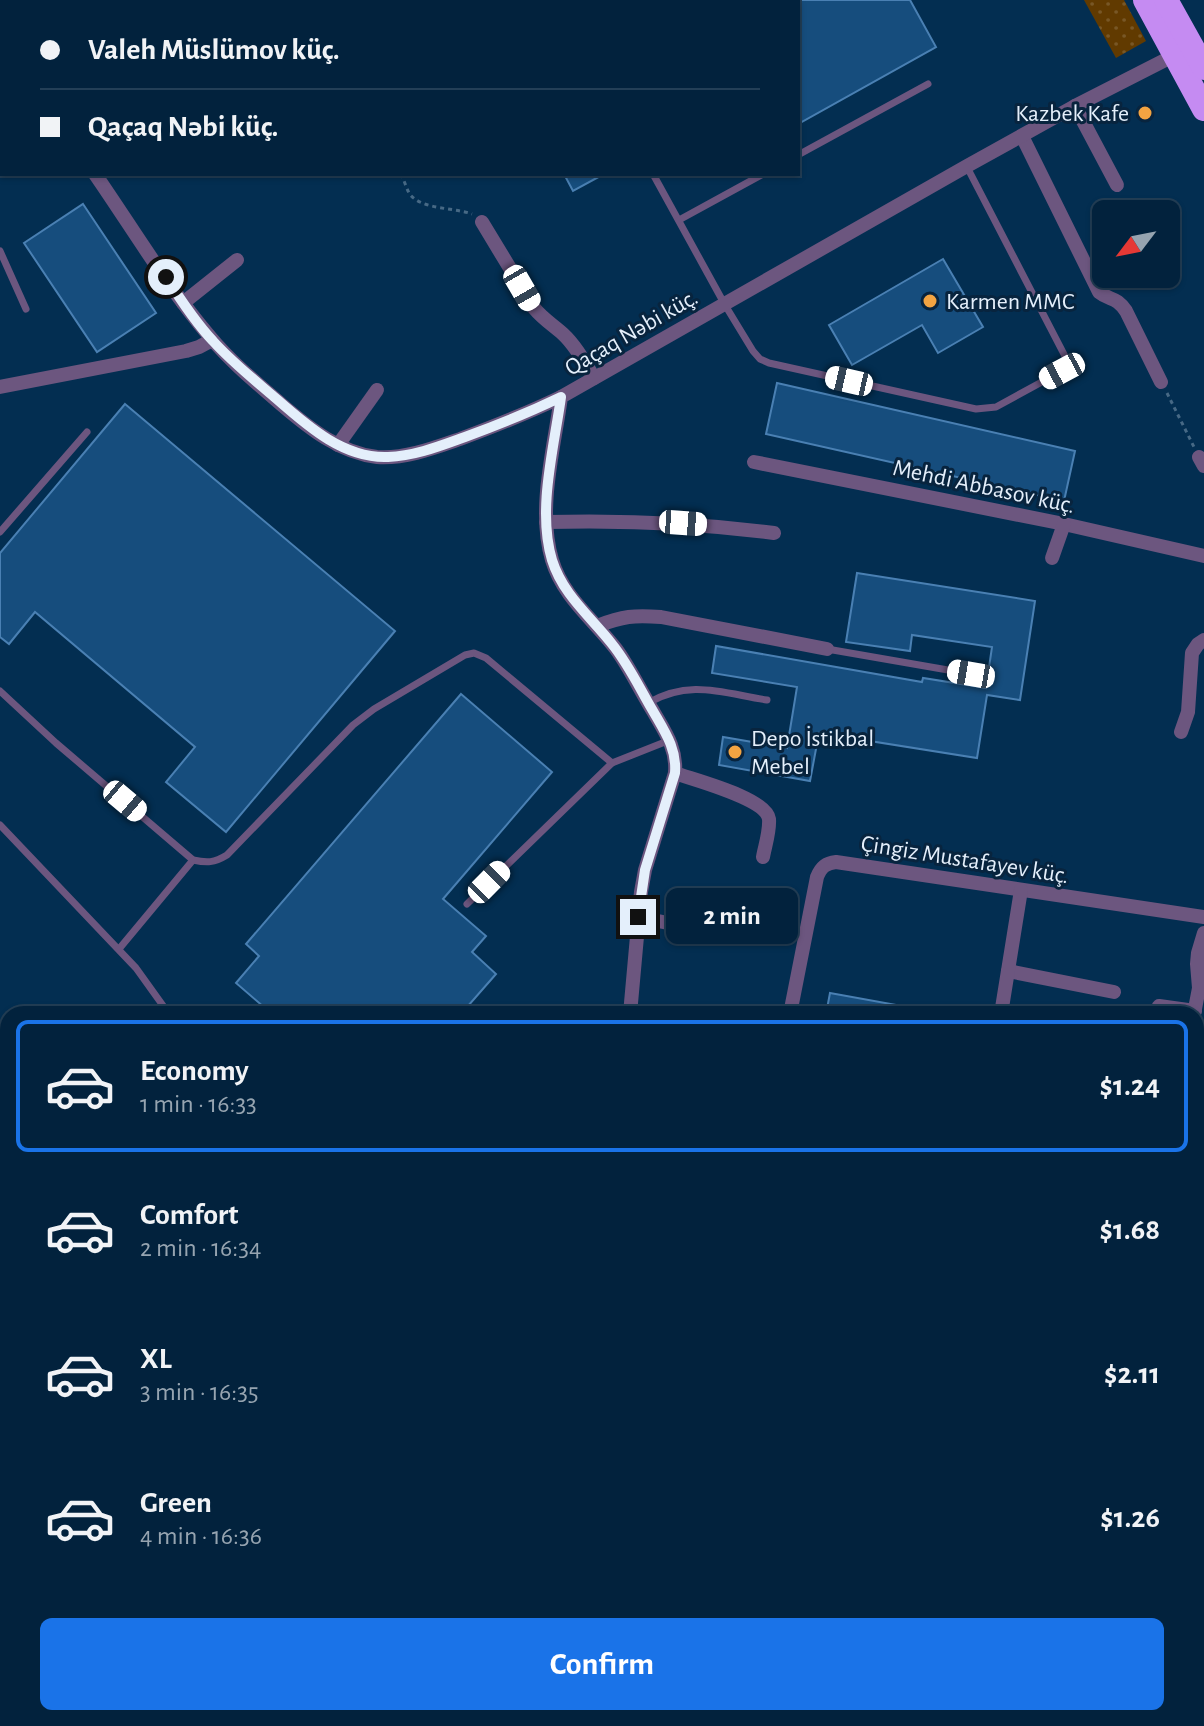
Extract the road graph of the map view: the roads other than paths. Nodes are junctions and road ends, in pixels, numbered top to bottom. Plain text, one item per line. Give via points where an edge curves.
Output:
1 (1145, 0) edge
2 (1166, 0) edge
3 (1188, 45) junction
4 (1204, 68) edge
5 (928, 84) dead end
6 (1075, 106) junction
7 (1204, 109) edge
8 (1022, 136) junction
9 (800, 154) edge
10 (967, 166) junction
11 (96, 176) edge
12 (654, 176) edge
13 (759, 176) edge
14 (1117, 185) dead end
15 (679, 220) junction
16 (482, 222) road end
17 (0, 251) edge
18 (237, 260) dead end
19 (183, 303) junction
20 (725, 305) junction
21 (26, 309) dead end
22 (212, 340) junction
23 (594, 378) junction
24 (1161, 382) road end
25 (0, 387) edge
26 (377, 390) dead end
27 (561, 397) junction
28 (87, 432) dead end
29 (338, 445) junction
30 (754, 462) dead end
31 (546, 522) junction
32 (1064, 524) junction
33 (0, 532) edge
34 (774, 533) dead end
35 (1204, 556) edge
36 (1052, 558) dead end
37 (597, 626) junction
38 (1204, 640) edge
39 (827, 649) joint
40 (971, 674) dead end
41 (0, 691) edge
42 (767, 700) dead end
43 (648, 703) junction
44 (1181, 732) dead end
45 (670, 740) junction
46 (612, 763) junction
47 (675, 773) junction
48 (0, 825) edge
49 (763, 857) dead end
50 (193, 860) junction
51 (1021, 890) junction
52 (467, 904) dead end
53 (638, 917) junction
54 (1204, 917) edge
55 (693, 928) dead end
56 (1204, 933) edge
57 (119, 949) junction
58 (1008, 971) junction
59 (1114, 992) dead end
60 (163, 1006) edge
61 (631, 1006) edge
62 (792, 1006) edge
63 (1002, 1006) edge
64 (1195, 1006) edge

1 - 3 highway
2 - 3 highway
3 - 4 highway
3 - 6 street, Qaçaq Nəbi küç.
3 - 7 highway
5 - 9 lane
6 - 8 street, Qaçaq Nəbi küç.
6 - 14 street
8 - 10 street, Qaçaq Nəbi küç.
8 - 24 street via 1099,292 1119,301 1126,311
10 - 20 street, Qaçaq Nəbi küç.
10 - 20 lane via 1067,360 1062,371 996,407 976,409 769,363 753,351
11 - 19 street
12 - 15 lane
13 - 15 lane
15 - 20 lane
16 - 23 street via 534,308 565,336
17 - 21 lane
18 - 19 street
19 - 22 street
20 - 23 street, Qaçaq Nəbi küç.
22 - 25 street via 186,351
22 - 29 street via 298,418
23 - 27 street, Qaçaq Nəbi küç.
26 - 29 street
27 - 29 street via 424,451 389,457
27 - 31 street, Qaçaq Nəbi küç.
28 - 33 lane
30 - 32 street, Mehdi Abbasov küç.
31 - 34 street via 683,523
31 - 37 street, Qaçaq Nəbi küç. via 560,580
32 - 35 street, Mehdi Abbasov küç.
32 - 36 street
37 - 39 street via 634,615 661,617
37 - 43 street, Qaçaq Nəbi küç.
38 - 44 street via 1192,653
39 - 40 lane
41 - 50 lane
42 - 43 lane via 694,688
43 - 45 street, Qaçaq Nəbi küç.
45 - 46 lane
45 - 47 street, Qaçaq Nəbi küç.
46 - 50 lane via 486,658 465,655 353,725 227,855 217,862
46 - 52 lane
47 - 49 street via 747,799 765,811 769,823
47 - 53 street, Qaçaq Nəbi küç. via 645,870
48 - 57 lane
50 - 57 lane
51 - 54 street, Çingiz Mustafayev küç.
51 - 58 street
51 - 62 street, Çingiz Mustafayev küç. via 828,863 817,877
53 - 55 street
53 - 61 street, Qaçaq Nəbi küç.
56 - 64 street
57 - 60 lane
58 - 59 street
58 - 63 street

